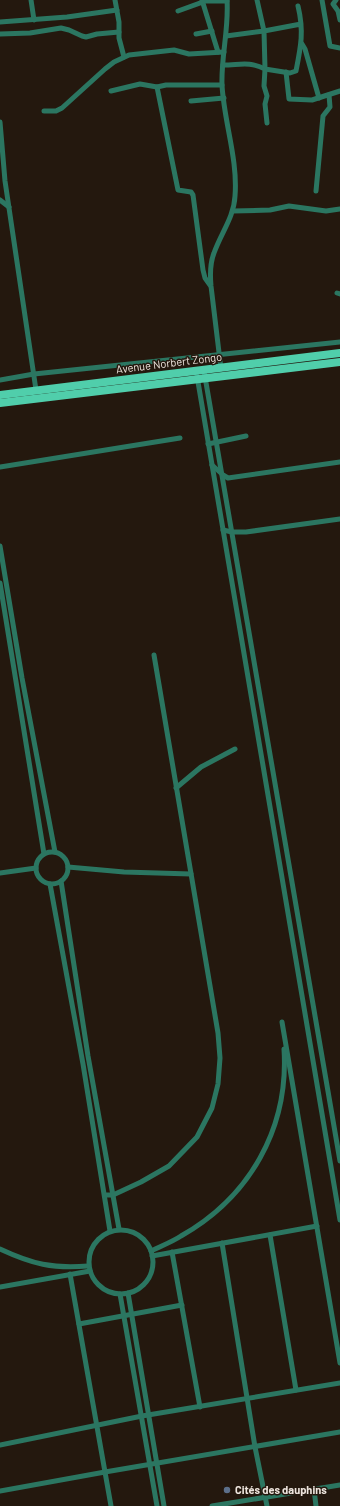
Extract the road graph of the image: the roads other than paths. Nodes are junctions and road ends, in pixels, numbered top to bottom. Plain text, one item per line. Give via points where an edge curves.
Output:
1 (31, 0) edge
2 (116, 0) edge
3 (227, 0) edge
4 (257, 0) edge
5 (322, 0) edge
6 (336, 0) edge
7 (203, 1) edge
8 (298, 6) dead end
9 (117, 10) junction
10 (178, 11) dead end
11 (34, 20) junction
12 (340, 20) edge
13 (0, 22) edge
14 (301, 24) junction
15 (212, 31) junction
16 (264, 31) junction
17 (119, 32) junction
18 (0, 34) edge
19 (196, 34) dead end
20 (226, 36) junction
21 (302, 44) junction
22 (340, 48) edge
23 (221, 52) junction
24 (124, 57) junction
25 (222, 65) junction
26 (265, 69) junction
27 (286, 72) junction
28 (222, 84) junction
29 (157, 88) junction
30 (111, 91) dead end
31 (340, 91) edge
32 (328, 95) junction
33 (224, 98) junction
34 (318, 98) junction
35 (191, 102) dead end
36 (44, 111) dead end
37 (0, 122) edge
38 (267, 123) dead end
39 (316, 191) dead end
40 (0, 200) edge
41 (9, 207) junction
42 (340, 209) edge
43 (232, 211) junction
44 (210, 286) junction
45 (340, 342) edge
46 (340, 353) edge
47 (219, 356) junction
48 (340, 362) edge
49 (221, 369) junction
50 (34, 374) junction
51 (205, 374) junction
52 (196, 375) junction
53 (0, 380) edge
54 (36, 390) junction
55 (0, 395) edge
56 (0, 403) edge
57 (246, 436) dead end
58 (180, 438) dead end
59 (217, 442) junction
60 (208, 444) junction
61 (340, 462) edge
62 (212, 466) junction
63 (0, 467) edge
64 (223, 475) junction
65 (340, 519) edge
66 (223, 530) junction
67 (232, 532) junction
68 (0, 546) edge
69 (0, 583) edge
70 (154, 654) dead end
71 (19, 679) junction
72 (235, 749) dead end
73 (176, 788) junction
74 (55, 852) junction
75 (44, 854) junction
76 (68, 867) junction
77 (36, 868) junction
78 (0, 873) edge
79 (191, 874) junction
80 (61, 882) junction
81 (50, 884) junction
82 (88, 1056) junction
83 (81, 1057) junction
84 (340, 1161) edge
85 (105, 1195) junction
86 (113, 1195) junction
87 (340, 1220) edge
88 (317, 1226) junction
89 (119, 1229) junction
90 (110, 1231) junction
91 (270, 1235) junction
92 (222, 1243) junction
93 (0, 1249) edge
94 (172, 1252) junction
95 (152, 1253) junction
96 (89, 1268) junction
97 (70, 1274) junction
98 (0, 1287) edge
99 (128, 1293) junction
100 (120, 1294) junction
101 (182, 1305) junction
102 (132, 1314) junction
103 (124, 1315) junction
104 (79, 1324) junction
105 (340, 1363) edge
106 (340, 1383) edge
107 (296, 1390) junction
108 (248, 1399) junction
109 (200, 1407) junction
110 (149, 1415) junction
111 (142, 1416) junction
112 (96, 1425) junction
113 (340, 1432) edge
114 (0, 1445) edge
115 (255, 1447) junction
116 (157, 1464) junction
117 (150, 1465) junction
118 (105, 1472) junction
119 (340, 1485) edge
120 (314, 1490) junction
121 (0, 1491) edge
122 (265, 1498) junction
123 (111, 1506) edge
124 (156, 1506) edge
125 (164, 1506) edge
126 (215, 1506) edge
127 (267, 1506) edge
128 (316, 1506) edge

1 - 11 street
2 - 9 street
3 - 7 street
3 - 20 street
4 - 16 street
5 - 22 street via 330,46
6 - 12 street via 333,4
7 - 10 street
7 - 15 street
8 - 14 street
9 - 11 street
9 - 17 street
11 - 13 street
14 - 16 street
14 - 21 street
15 - 19 street
15 - 23 street
16 - 20 street
16 - 26 street
17 - 18 street via 86,37 61,28
17 - 24 street
20 - 23 street
21 - 27 street via 296,71
21 - 34 street
23 - 24 street via 189,54 174,50
23 - 25 street
24 - 36 street via 105,69 62,108
25 - 26 street via 249,63
25 - 28 street
26 - 27 street
26 - 38 street
27 - 34 street via 290,99
28 - 29 street via 168,85
28 - 33 street
29 - 30 street via 140,84
29 - 44 street via 178,190 193,194 203,270
31 - 32 street
32 - 34 street
32 - 39 street via 330,107 324,113
33 - 35 street
33 - 43 street via 235,183
37 - 41 street
40 - 41 street
41 - 50 street
42 - 43 street via 326,211 289,206 270,210
43 - 44 street via 214,254
44 - 47 street
45 - 47 street
46 - 49 main road, Avenue Norbert Zongo
47 - 49 street
47 - 50 street
48 - 51 main road, Avenue Norbert Zongo
49 - 51 main road, Avenue Norbert Zongo
50 - 53 street
50 - 54 street
51 - 52 main road, Avenue Norbert Zongo
51 - 59 street
52 - 54 main road, Avenue Norbert Zongo
52 - 56 main road, Avenue Norbert Zongo
52 - 60 street
54 - 55 main road, Avenue Norbert Zongo
57 - 59 street
58 - 63 street
59 - 60 street
59 - 64 street
60 - 62 street
61 - 64 street via 228,478
62 - 64 street
62 - 66 street
64 - 67 street
65 - 67 street
66 - 67 street
66 - 87 street
67 - 84 street
68 - 71 street
69 - 71 street
70 - 73 street
71 - 74 street
71 - 75 street
72 - 73 street via 201,767
73 - 79 street
74 - 75 street
74 - 76 street via 64,857
75 - 77 street
76 - 79 street
76 - 80 street
77 - 78 street
77 - 81 street via 40,878
79 - 86 street via 218,1033 218,1084 212,1108 198,1137 169,1166
80 - 81 street
80 - 82 street
81 - 83 street
82 - 83 street
82 - 86 street
83 - 85 street
85 - 86 street
85 - 90 street
86 - 89 street
88 - 91 street
88 - 95 street via 282,1022 285,1078 282,1101 271,1137 261,1156 232,1197 207,1219
88 - 105 street
89 - 90 street
89 - 95 street via 130,1230 139,1235
90 - 96 street via 100,1236 93,1245 89,1255
91 - 92 street
91 - 107 street
92 - 94 street
92 - 108 street
93 - 96 street via 23,1260 56,1267
94 - 95 street
94 - 101 street
95 - 99 street via 151,1272 146,1282
96 - 97 street
96 - 100 street via 94,1281 102,1288
97 - 98 street
97 - 104 street
99 - 100 street
99 - 102 street
100 - 103 street
101 - 102 street
101 - 109 street
102 - 103 street
102 - 110 street
103 - 104 street
103 - 111 street
104 - 112 street
106 - 107 street
107 - 108 street
108 - 109 street
108 - 115 street
109 - 110 street
110 - 111 street
110 - 116 street
111 - 112 street
111 - 117 street
112 - 114 street
112 - 118 street
113 - 115 street
115 - 116 street
115 - 122 street
116 - 117 street
116 - 125 street
117 - 118 street
117 - 124 street
118 - 121 street
118 - 123 street
119 - 120 street
120 - 122 street
120 - 128 street
122 - 126 street
122 - 127 street

